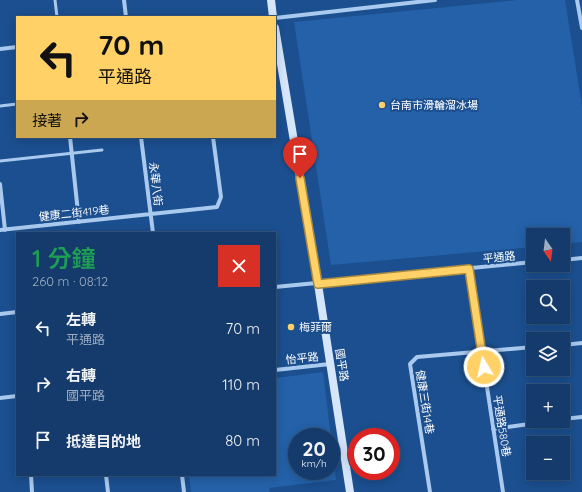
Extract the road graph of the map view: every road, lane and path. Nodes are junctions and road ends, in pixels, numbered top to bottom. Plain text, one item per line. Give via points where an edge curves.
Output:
1 (55, 0) edge
2 (124, 0) edge
3 (271, 0) edge
4 (435, 0) edge
5 (577, 0) edge
6 (57, 16) edge
7 (126, 16) edge
8 (274, 16) edge
9 (276, 18) edge
10 (582, 28) edge
11 (276, 34) edge
12 (16, 48) edge
13 (0, 49) edge
14 (16, 104) edge
15 (0, 106) edge
16 (70, 138) edge
17 (141, 138) edge
18 (213, 138) edge
19 (102, 150) dead end
20 (72, 153) junction
21 (0, 161) edge
22 (0, 184) edge
23 (151, 214) junction
24 (79, 222) junction
25 (2, 230) edge
26 (153, 232) edge
27 (582, 258) edge
28 (570, 259) edge
29 (526, 263) edge
30 (469, 269) junction
31 (318, 284) junction
32 (276, 287) edge
33 (16, 312) edge
34 (0, 314) edge
35 (582, 343) edge
36 (570, 344) edge
37 (526, 348) edge
38 (482, 351) junction
39 (331, 364) junction
40 (276, 370) edge
41 (16, 396) edge
42 (0, 398) edge
43 (582, 417) edge
44 (570, 418) edge
45 (526, 424) edge
46 (494, 429) junction
47 (30, 476) edge
48 (106, 476) edge
49 (182, 476) edge
50 (32, 492) edge
51 (108, 492) edge
52 (184, 492) edge
53 (350, 492) edge
54 (430, 492) edge
55 (503, 492) edge

1 - 6 lane
2 - 7 street
3 - 8 street
4 - 9 street
5 - 10 street
11 - 31 street, 國平路
12 - 13 street
14 - 15 lane
16 - 20 street
17 - 23 street, 永華八街
18 - 23 street, 健康二街419巷 via 221,198 217,207
19 - 20 lane
20 - 21 lane
20 - 24 street
22 - 25 street
23 - 24 street, 健康二街419巷
23 - 26 street, 永華八街
24 - 25 street, 健康二街419巷
27 - 28 street
29 - 30 street, 平通路
30 - 31 street, 平通路
30 - 38 street, 平通路580巷
31 - 32 street, 平通路
31 - 39 street, 國平路
33 - 34 street
35 - 36 street
37 - 38 street
38 - 46 street, 平通路580巷
38 - 54 street, 健康三街14巷 via 417,357 410,364
39 - 40 street, 怡平路
39 - 53 street, 國平路
41 - 42 street
43 - 44 street
45 - 46 street
46 - 55 street, 平通路580巷
47 - 50 street
48 - 51 street
49 - 52 street

